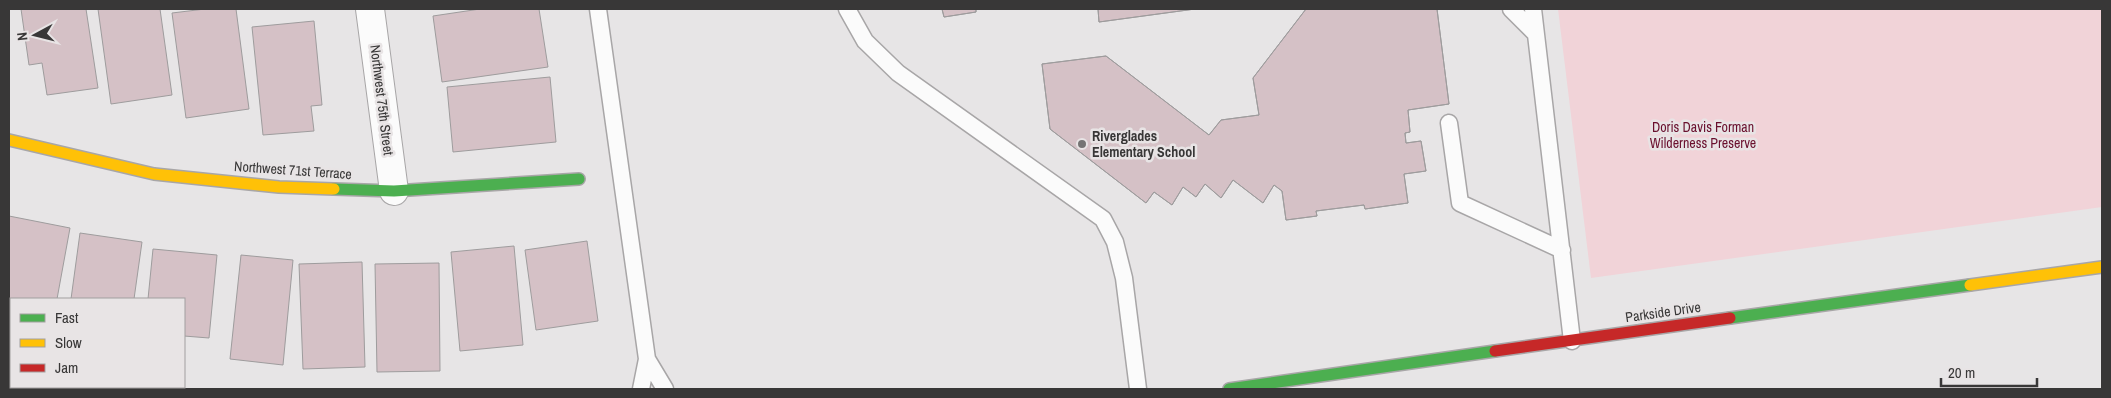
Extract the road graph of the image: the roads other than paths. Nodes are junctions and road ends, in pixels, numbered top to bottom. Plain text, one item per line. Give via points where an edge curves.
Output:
1 (370, 9) edge
2 (598, 9) edge
3 (847, 9) edge
4 (1511, 9) edge
5 (1533, 9) edge
6 (1536, 34) junction
7 (1449, 123) dead end
8 (9, 140) edge
9 (579, 179) dead end
10 (394, 191) junction
11 (1562, 250) junction
12 (2102, 267) edge
13 (1572, 341) junction
14 (647, 359) junction
15 (641, 389) edge
16 (665, 389) edge
17 (1138, 389) edge
18 (1229, 389) edge

1 - 10 street, Northwest 75th Street
2 - 14 lane
3 - 17 lane via 865,41 898,73 1103,219 1115,242 1124,278
4 - 6 lane
5 - 6 lane
6 - 11 lane
7 - 11 lane via 1460,203
8 - 10 street, Northwest 71st Terrace via 154,174 279,187
9 - 10 street, Northwest 71st Terrace
11 - 13 lane
12 - 13 street, Parkside Drive
13 - 18 street, Parkside Drive
14 - 15 lane
14 - 16 lane

